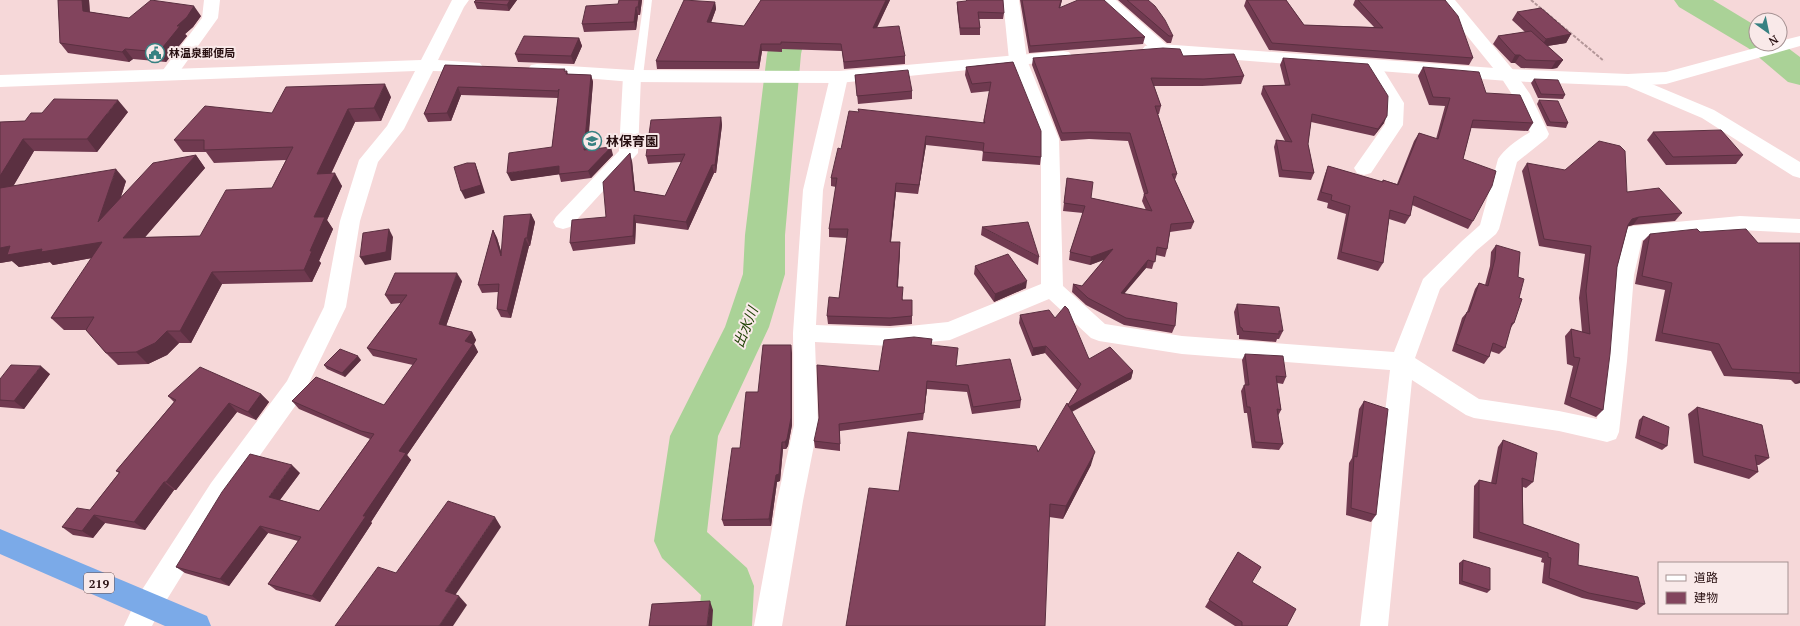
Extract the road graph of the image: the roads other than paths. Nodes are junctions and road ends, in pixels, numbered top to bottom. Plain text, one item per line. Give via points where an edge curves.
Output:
1 (212, 0) edge
2 (461, 0) edge
3 (648, 0) edge
4 (1010, 0) edge
5 (1106, 0) edge
6 (1446, 0) edge
7 (1800, 41) edge
8 (1161, 49) junction
9 (1138, 51) edge
10 (1077, 55) edge
11 (1018, 60) junction
12 (426, 64) junction
13 (1372, 65) junction
14 (490, 67) edge
15 (522, 69) edge
16 (169, 74) junction
17 (1508, 75) junction
18 (635, 76) junction
19 (839, 77) junction
20 (1628, 80) junction
21 (0, 81) edge
22 (1364, 168) dead end
23 (1800, 171) edge
24 (563, 222) dead end
25 (1800, 226) edge
26 (1052, 289) junction
27 (804, 333) junction
28 (1402, 362) junction
29 (0, 542) edge
30 (143, 616) edge
31 (197, 626) edge
32 (768, 626) edge
33 (1374, 626) edge

1 - 16 street via 210,18
2 - 12 street
3 - 18 lane
4 - 11 street
5 - 8 street
6 - 17 street
7 - 20 street via 1666,78
8 - 9 street
8 - 13 street
10 - 11 street
11 - 19 street
11 - 26 street via 1050,139
12 - 14 street
12 - 16 street
12 - 30 street via 395,129 369,160 350,221 336,306 295,388 220,491
13 - 17 street
13 - 22 street via 1395,103 1394,124
15 - 18 street
16 - 21 street
17 - 20 street
17 - 28 street via 1524,98 1540,134 1508,159 1489,229 1431,285
18 - 19 street
18 - 24 street via 628,153
19 - 27 street via 813,190
20 - 23 street via 1708,114
25 - 28 street via 1740,223 1633,233 1623,275 1607,432 1559,421 1474,408
26 - 27 street via 950,331 890,337
26 - 28 street via 1099,332 1182,345
27 - 32 street via 806,425
28 - 33 street
29 - 30 highway, 219
30 - 31 highway, 219

